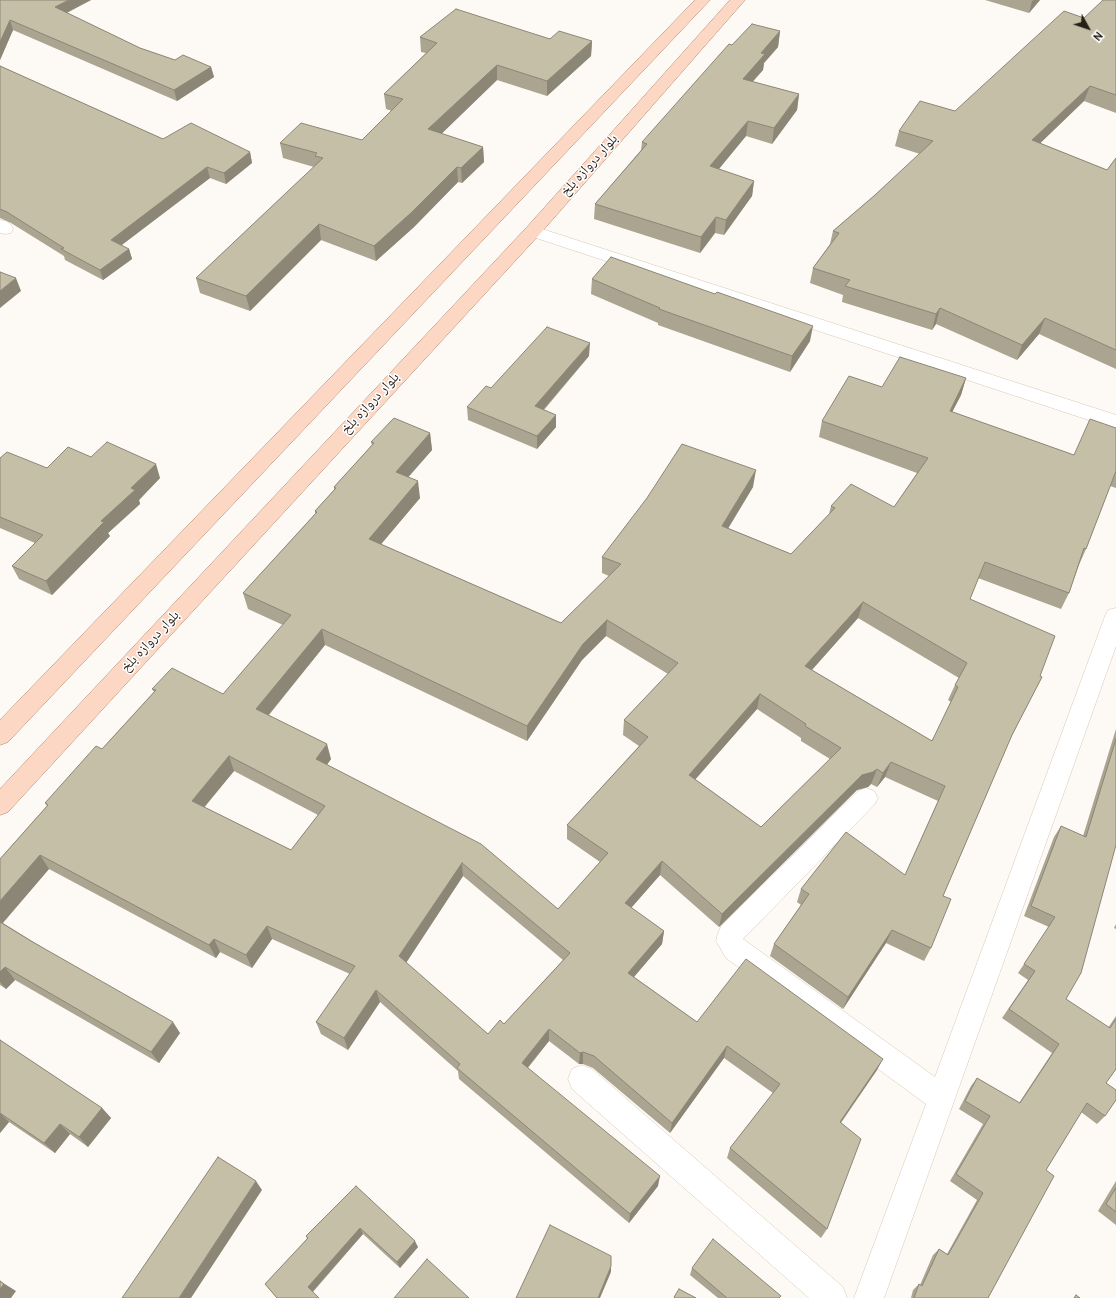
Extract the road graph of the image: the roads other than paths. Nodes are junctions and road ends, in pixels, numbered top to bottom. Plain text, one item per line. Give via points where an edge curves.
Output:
1 (703, 0) edge
2 (738, 0) edge
3 (533, 231) junction
4 (1116, 422) edge
5 (1116, 616) edge
6 (0, 735) edge
7 (866, 798) dead end
8 (0, 805) edge
9 (582, 1080) dead end
10 (941, 1098) junction
11 (832, 1298) edge
12 (869, 1298) edge

1 - 6 main road
2 - 3 main road, بلوار دروازه بلخ
3 - 4 street
3 - 8 main road, بلوار دروازه بلخ
5 - 10 street
7 - 10 street via 731,932 729,941 735,949
9 - 11 street
10 - 12 street

